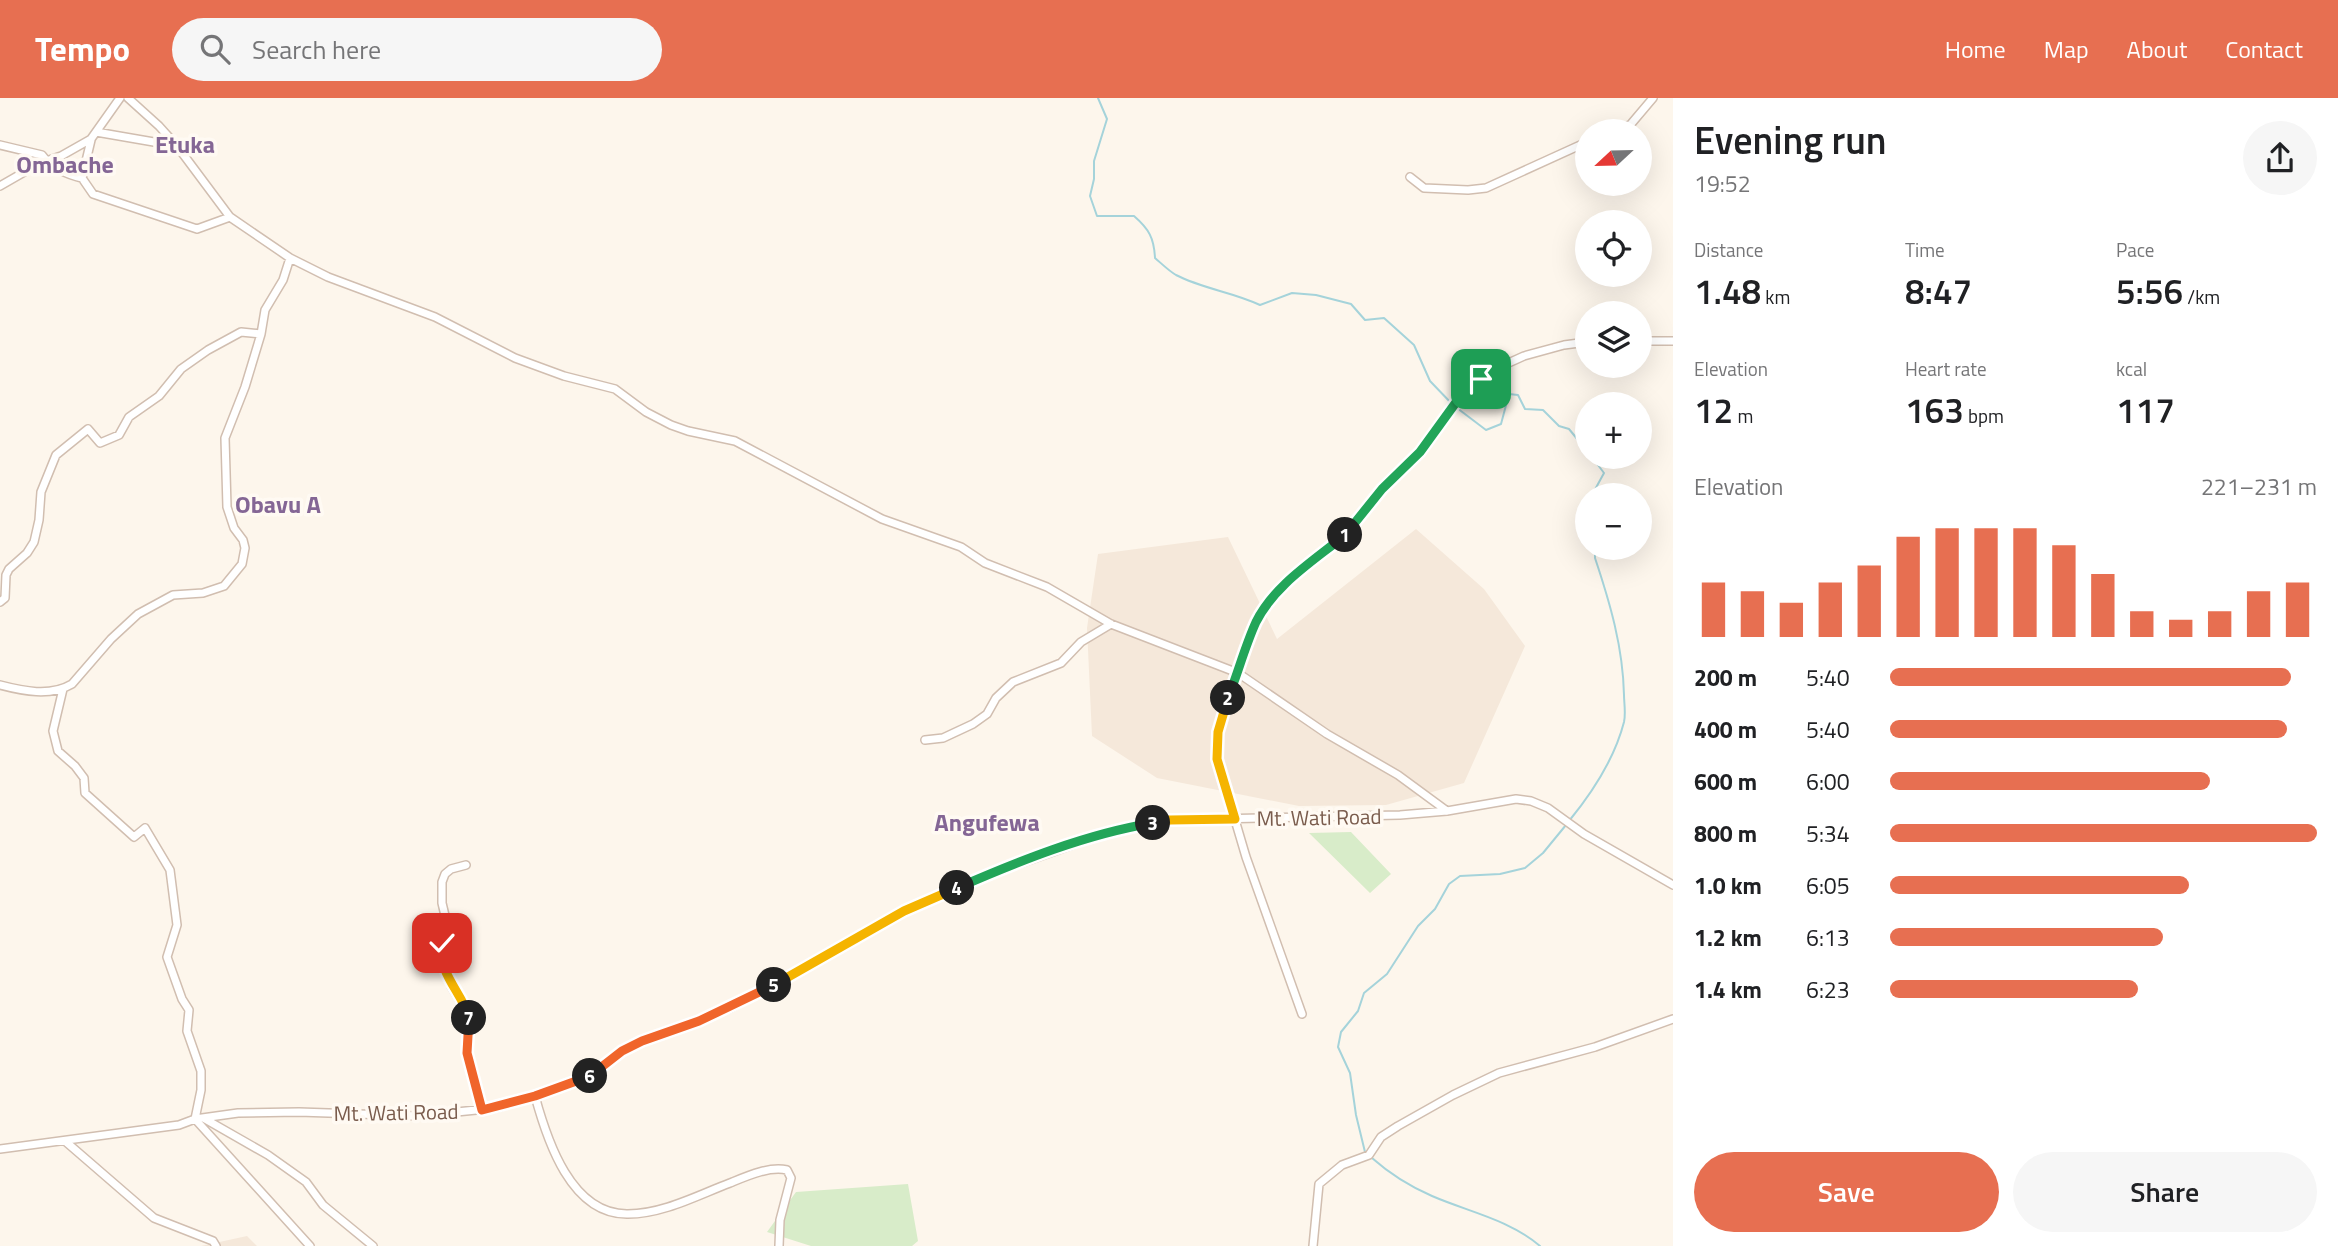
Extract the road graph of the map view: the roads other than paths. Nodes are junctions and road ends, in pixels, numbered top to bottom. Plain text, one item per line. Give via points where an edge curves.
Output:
1 (120, 98) edge
2 (128, 98) edge
3 (1653, 98) edge
4 (1636, 119) edge
5 (93, 136) junction
6 (0, 145) edge
7 (177, 146) junction
8 (1575, 147) edge
9 (46, 161) junction
10 (1410, 177) dead end
11 (82, 178) junction
12 (0, 186) edge
13 (230, 217) junction
14 (290, 258) junction
15 (261, 334) junction
16 (1652, 341) edge
17 (1673, 341) edge
18 (1575, 344) edge
19 (0, 602) edge
20 (1111, 624) junction
21 (1238, 673) junction
22 (0, 685) edge
23 (63, 689) junction
24 (925, 740) dead end
25 (1447, 811) junction
26 (1235, 819) junction
27 (466, 865) dead end
28 (1673, 886) edge
29 (1302, 1014) dead end
30 (1673, 1019) edge
31 (535, 1096) junction
32 (482, 1110) junction
33 (195, 1119) junction
34 (205, 1119) junction
35 (65, 1141) junction
36 (0, 1149) edge
37 (201, 1237) junction
38 (202, 1246) edge
39 (216, 1246) edge
40 (310, 1246) edge
41 (373, 1246) edge
42 (779, 1246) edge
43 (1313, 1246) edge

1 - 5 street
2 - 7 street
3 - 4 street
5 - 7 street
5 - 9 street
5 - 11 street
6 - 9 street via 42,155
7 - 13 street
8 - 10 street via 1486,188 1424,188
9 - 11 street
9 - 12 street
11 - 13 street via 93,194 197,229
13 - 14 street
14 - 15 street via 265,310
14 - 20 street via 435,317 515,358 615,389 671,425 735,441 882,519 961,547 985,563 1047,587
15 - 19 street via 241,332 199,356 181,369 159,396 129,417 119,435 100,443 88,429 56,455 41,492 34,542 9,569 5,598
15 - 23 street via 225,438 227,507 245,548 242,564 224,586 173,595 138,614
16 - 17 street
18 - 21 street via 1524,356 1493,370 1469,389 1348,533 1270,601 1257,619
20 - 21 street
20 - 24 street via 1082,642 1061,663 1013,682 973,724 943,738
21 - 25 street
21 - 26 street via 1217,743 1217,759
22 - 23 street via 20,691
23 - 33 street via 53,732 58,751 84,778 85,793 100,808 134,837 145,828 170,870 177,925 167,957 189,1010 187,1031 201,1072
25 - 26 street, Mt. Wati Road
25 - 28 street, Mt. Wati Road via 1516,799 1531,802
26 - 29 street
26 - 31 street, Mt. Wati Road via 1170,820 1131,827 1013,866 904,911 741,1002 642,1041 594,1074
27 - 32 street via 451,869 442,882 448,928 441,948 448,978 468,1014 467,1053
30 - 43 street via 1595,1047 1499,1073 1398,1126 1381,1137 1369,1155 1342,1165 1320,1184
31 - 32 street, Mt. Wati Road
31 - 42 street via 556,1160 582,1192 611,1212 659,1209 756,1173 787,1170 792,1178 780,1220
32 - 34 street, Mt. Wati Road via 417,1116 238,1113
33 - 34 street, Mt. Wati Road
33 - 35 street, Mt. Wati Road
33 - 40 street
34 - 41 street via 306,1182 323,1205
35 - 36 street, Mt. Wati Road
35 - 37 street via 154,1218
37 - 38 street
37 - 39 street

